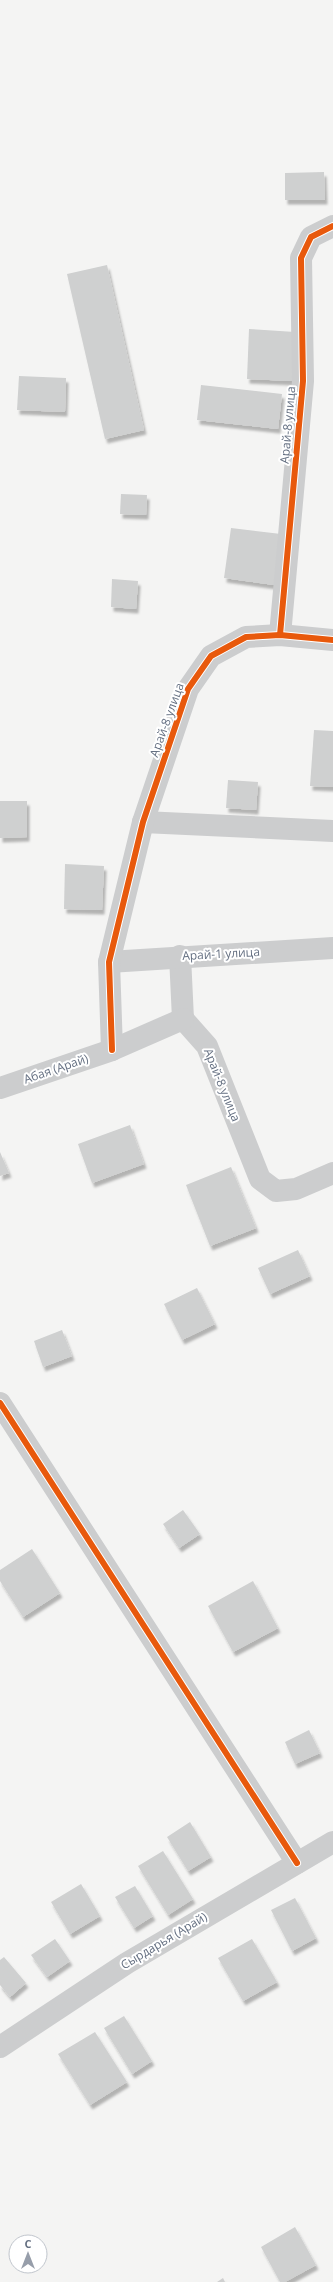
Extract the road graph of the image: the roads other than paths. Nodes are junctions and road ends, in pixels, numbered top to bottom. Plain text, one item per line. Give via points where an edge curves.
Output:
1 (333, 226) edge
2 (280, 635) junction
3 (333, 640) edge
4 (143, 822) junction
5 (333, 830) edge
6 (333, 948) edge
7 (180, 956) junction
8 (109, 962) junction
9 (183, 1018) junction
10 (112, 1050) junction
11 (0, 1088) edge
12 (333, 1173) edge
13 (0, 1403) edge
14 (333, 1842) edge
15 (297, 1863) junction
16 (0, 2047) edge

1 - 2 street, Арай-8 улица via 312,238 301,258 303,381
2 - 3 street
2 - 4 street, Арай-8 улица via 246,637 211,656 188,689
4 - 5 street
4 - 8 street, Арай-8 улица
6 - 7 street, Арай-1 улица
7 - 8 street, Арай-1 улица
7 - 9 street
8 - 10 street, Арай-8 улица
9 - 10 street
9 - 12 street, Арай-8 улица via 207,1046 260,1180 276,1191 289,1190
10 - 11 street, Абая (Арай)
13 - 15 street
14 - 15 street, Сырдарья (Арай)
15 - 16 street, Сырдарья (Арай) via 127,1963

